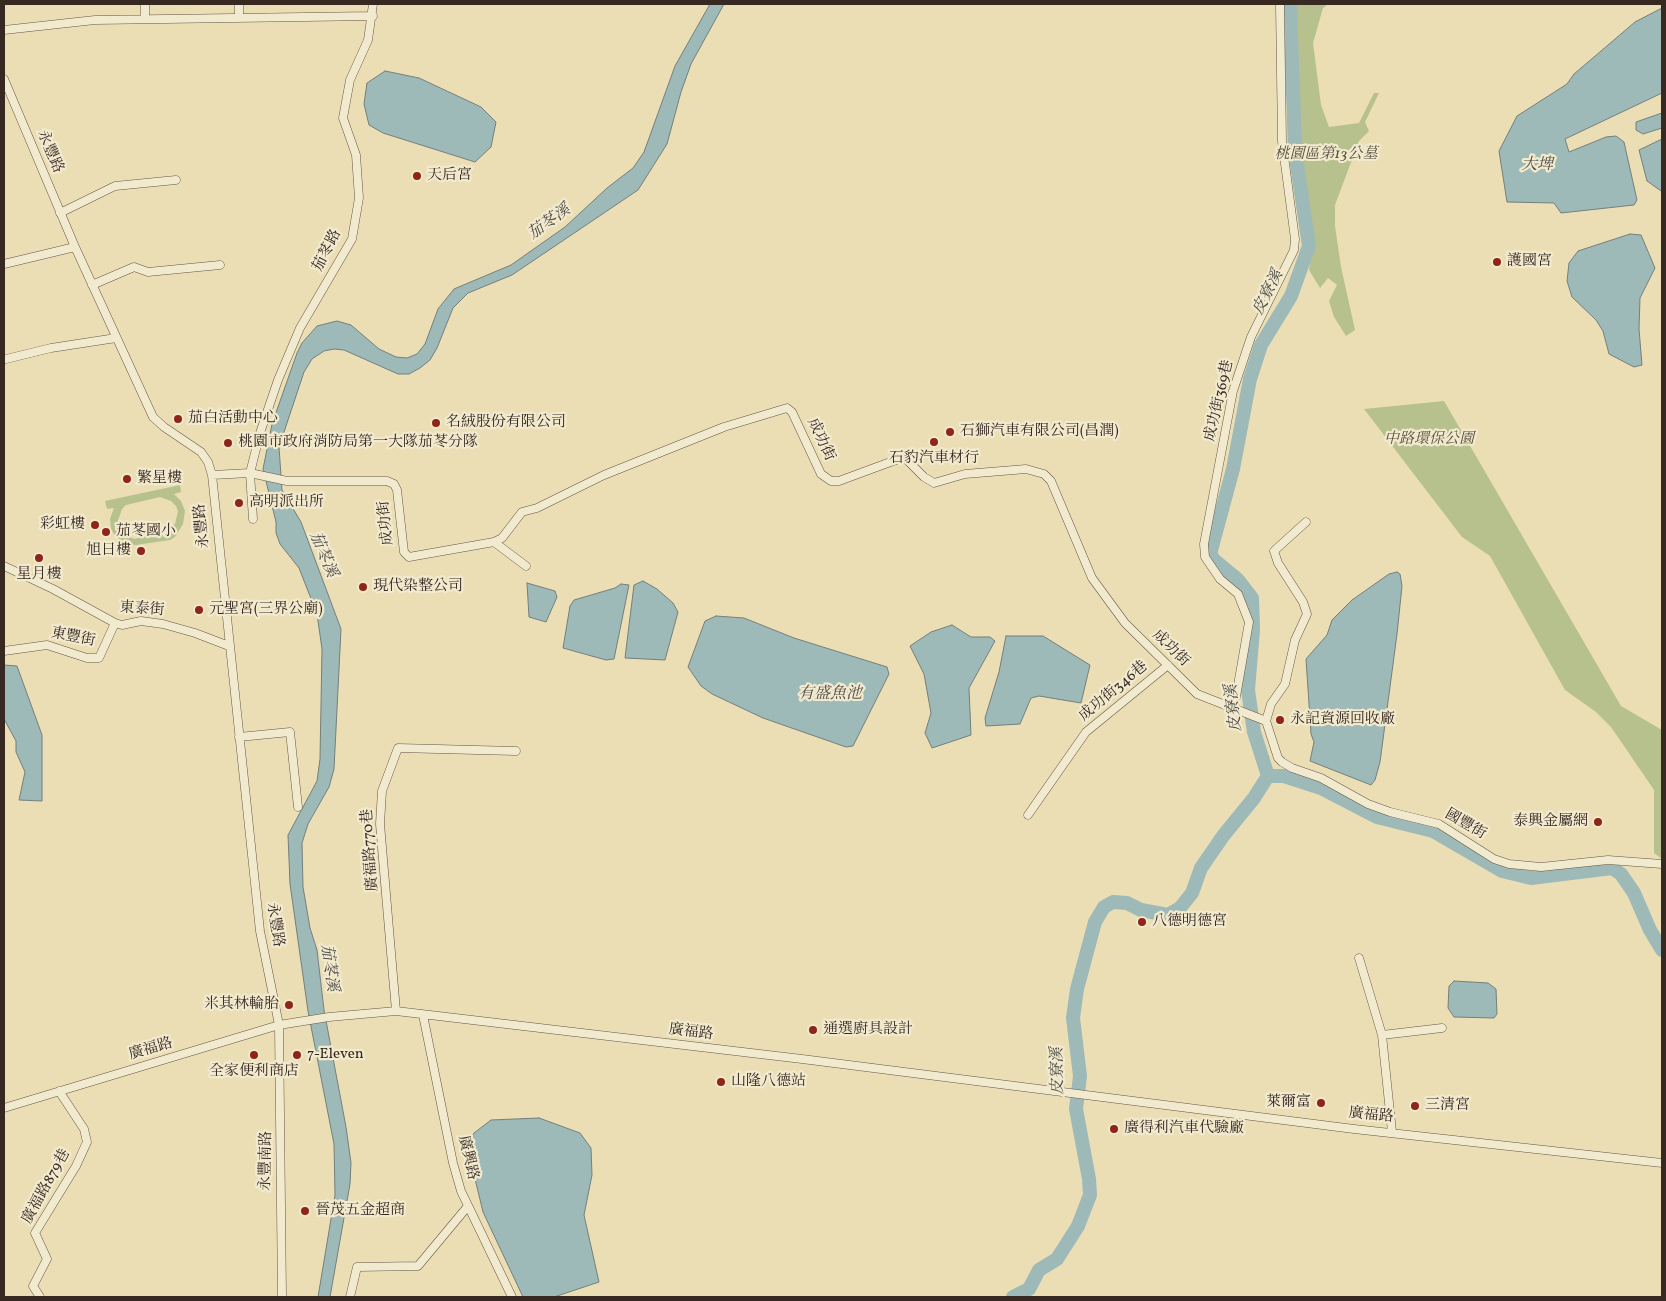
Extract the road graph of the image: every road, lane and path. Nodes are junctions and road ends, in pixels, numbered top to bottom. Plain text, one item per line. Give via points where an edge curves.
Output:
1 (145, 4) edge
2 (239, 4) edge
3 (374, 4) edge
4 (1280, 4) edge
5 (373, 16) junction
6 (239, 18) junction
7 (145, 19) junction
8 (4, 30) edge
9 (4, 79) edge
10 (176, 180) dead end
11 (60, 213) junction
12 (75, 247) junction
13 (4, 264) edge
14 (220, 265) dead end
15 (92, 285) junction
16 (116, 338) junction
17 (6, 359) dead end
18 (250, 473) junction
19 (212, 475) junction
20 (252, 518) dead end
21 (1306, 522) dead end
22 (494, 542) junction
23 (4, 566) edge
24 (526, 566) dead end
25 (115, 623) junction
26 (229, 646) junction
27 (4, 651) edge
28 (1168, 666) junction
29 (1234, 708) junction
30 (1264, 719) junction
31 (239, 737) junction
32 (516, 751) dead end
33 (298, 807) dead end
34 (1028, 815) dead end
35 (1662, 864) edge
36 (1359, 958) dead end
37 (396, 1011) junction
38 (423, 1015) junction
39 (279, 1025) junction
40 (1442, 1028) dead end
41 (1382, 1034) junction
42 (59, 1092) junction
43 (4, 1108) edge
44 (1392, 1132) junction
45 (1662, 1163) edge
46 (468, 1206) junction
47 (40, 1297) edge
48 (282, 1297) edge
49 (350, 1297) edge
50 (512, 1297) edge

1 - 7 street
2 - 6 street
3 - 5 street, 茄苳路
4 - 29 street, 成功街369巷 via 1282,141 1294,250 1251,337 1233,391 1204,544 1205,556 1220,579 1238,594 1249,622
5 - 6 street
5 - 18 street, 茄苳路 via 368,40 350,80 343,118 356,155 359,198 352,239 300,328 278,380
6 - 7 street
7 - 8 street via 95,20
9 - 11 street, 永豐路
10 - 11 street via 115,186
11 - 12 street, 永豐路
12 - 13 street
12 - 15 street, 永豐路
14 - 15 street via 148,272 134,267
15 - 16 street, 永豐路
16 - 17 street
16 - 19 street, 永豐路 via 153,417 201,452
18 - 19 street
18 - 20 street, 茄苳路
18 - 22 street, 成功街 via 283,480 387,481 394,484 398,490 404,552 409,556
19 - 26 street, 永豐路
21 - 30 street via 1274,551 1307,614 1295,640 1285,684
22 - 24 street
22 - 28 street, 成功街 via 502,538 522,512 724,427 786,408 792,412 821,474 831,481 904,457 924,477 934,482 1001,469 1026,469 1044,474 1054,488 1092,578 1125,623
23 - 25 street, 東泰街
25 - 26 street, 東泰街 via 122,625 141,621 163,624
25 - 27 street, 東豐街 via 99,658 87,658 47,645
26 - 31 street, 永豐路
28 - 29 street, 成功街 via 1197,694
28 - 34 street, 成功街346巷 via 1086,732
29 - 30 street, 成功街
30 - 35 street, 國豐街 via 1282,762 1321,778 1368,804 1439,824 1494,859 1541,867 1608,860
31 - 33 street via 290,732
31 - 39 street, 永豐路 via 260,930
32 - 37 street, 廣福路770巷 via 398,748 382,791 380,824
36 - 41 street
37 - 38 street, 廣福路
37 - 39 street, 廣福路
38 - 44 street, 廣福路
38 - 46 street, 廣興路 via 453,1163 460,1191
39 - 42 street, 廣福路
39 - 48 street, 永豐南路
40 - 41 street
41 - 44 street
42 - 43 street, 廣福路
42 - 47 street, 廣福路879巷 via 84,1129 87,1142 35,1233 46,1260 33,1286
44 - 45 street, 廣福路
46 - 49 street via 418,1266 357,1267
46 - 50 street, 廣興路

